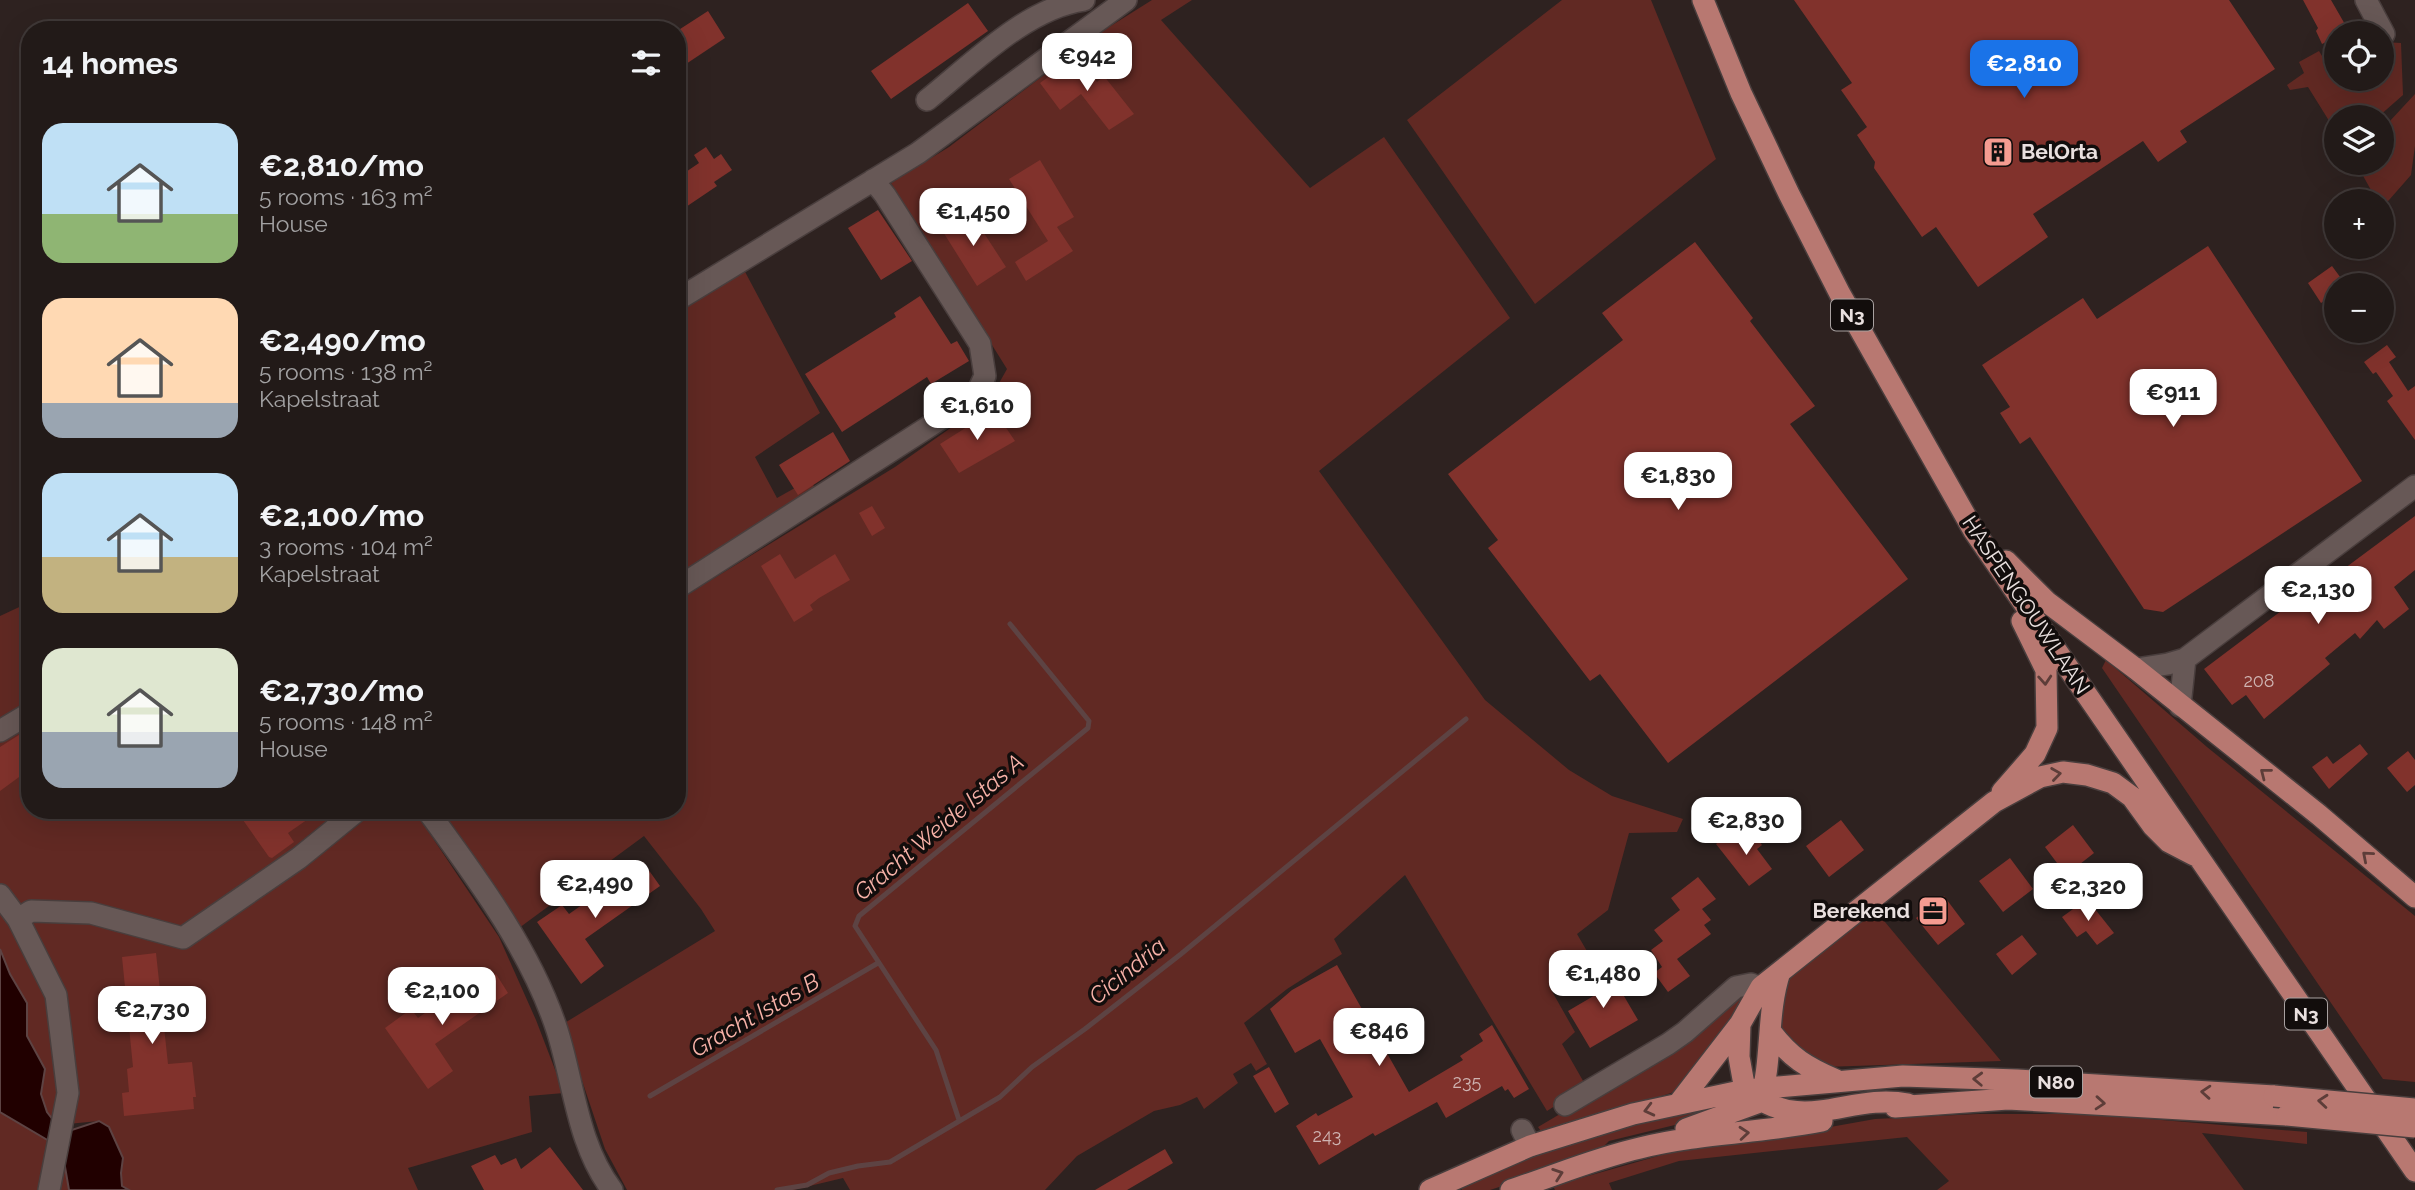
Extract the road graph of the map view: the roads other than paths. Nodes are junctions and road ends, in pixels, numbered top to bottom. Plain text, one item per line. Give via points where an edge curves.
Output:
1 (1084, 0) edge
2 (1126, 0) edge
3 (1703, 0) edge
4 (2366, 0) edge
5 (2377, 21) edge
6 (927, 100) dead end
7 (873, 180) junction
8 (686, 294) edge
9 (2415, 486) edge
10 (1974, 531) junction
11 (686, 582) edge
12 (2185, 659) junction
13 (2136, 669) junction
14 (2180, 706) junction
15 (21, 719) edge
16 (0, 732) edge
17 (1994, 802) junction
18 (347, 819) edge
19 (434, 819) edge
20 (2196, 856) junction
21 (0, 895) edge
22 (2415, 897) edge
23 (18, 919) junction
24 (1767, 990) junction
25 (1740, 1024) junction
26 (1772, 1032) junction
27 (1838, 1081) junction
28 (1756, 1094) junction
29 (1679, 1103) junction
30 (1908, 1104) junction
31 (1565, 1105) dead end
32 (2415, 1109) edge
33 (2415, 1126) edge
34 (1640, 1147) junction
35 (2415, 1171) edge
36 (49, 1190) edge
37 (612, 1190) edge
38 (1430, 1190) edge
39 (1511, 1190) edge

1 - 6 street via 1064,3 1013,30
2 - 7 street via 918,153
3 - 10 main road, HASPENGOUWLAAN / N3 via 1801,219
4 - 5 street
7 - 8 street
7 - 11 street via 980,344 985,376 975,397
9 - 12 street
10 - 13 main road via 2048,602
10 -> 17 main road via 1993,579 2024,624 2046,670 2047,728 2035,754
10 - 20 main road, HASPENGOUWLAAN / N3
12 - 13 street
12 - 14 street
13 - 14 main road
22 -> 14 main road
15 - 16 street
17 -> 20 main road via 2040,777 2063,772 2087,775 2113,783 2132,797 2169,842
17 - 24 main road via 1780,972
18 - 23 street via 183,938 91,913 31,911
19 - 37 street via 480,882 537,980 557,1029 587,1145
20 - 35 main road, HASPENGOUWLAAN / N3
21 - 23 street
23 - 36 street via 56,995 68,1093
24 - 25 main road
24 - 26 main road
24 - 31 street via 1751,984 1736,987 1677,1038
25 - 28 main road via 1738,1057
25 - 29 main road
26 - 27 main road via 1801,1064
26 - 28 main road
27 - 28 main road, N80
32 -> 27 main road, N80, bridge via 2017,1080 1903,1076
28 - 29 main road, N80
28 - 30 main road via 1792,1112 1893,1101
28 - 34 main road via 1715,1120
29 -> 38 main road, N80 via 1526,1138
30 -> 33 main road, N80, bridge via 2008,1098
34 -> 30 main road, N80 via 1777,1130
39 -> 34 main road, N80

